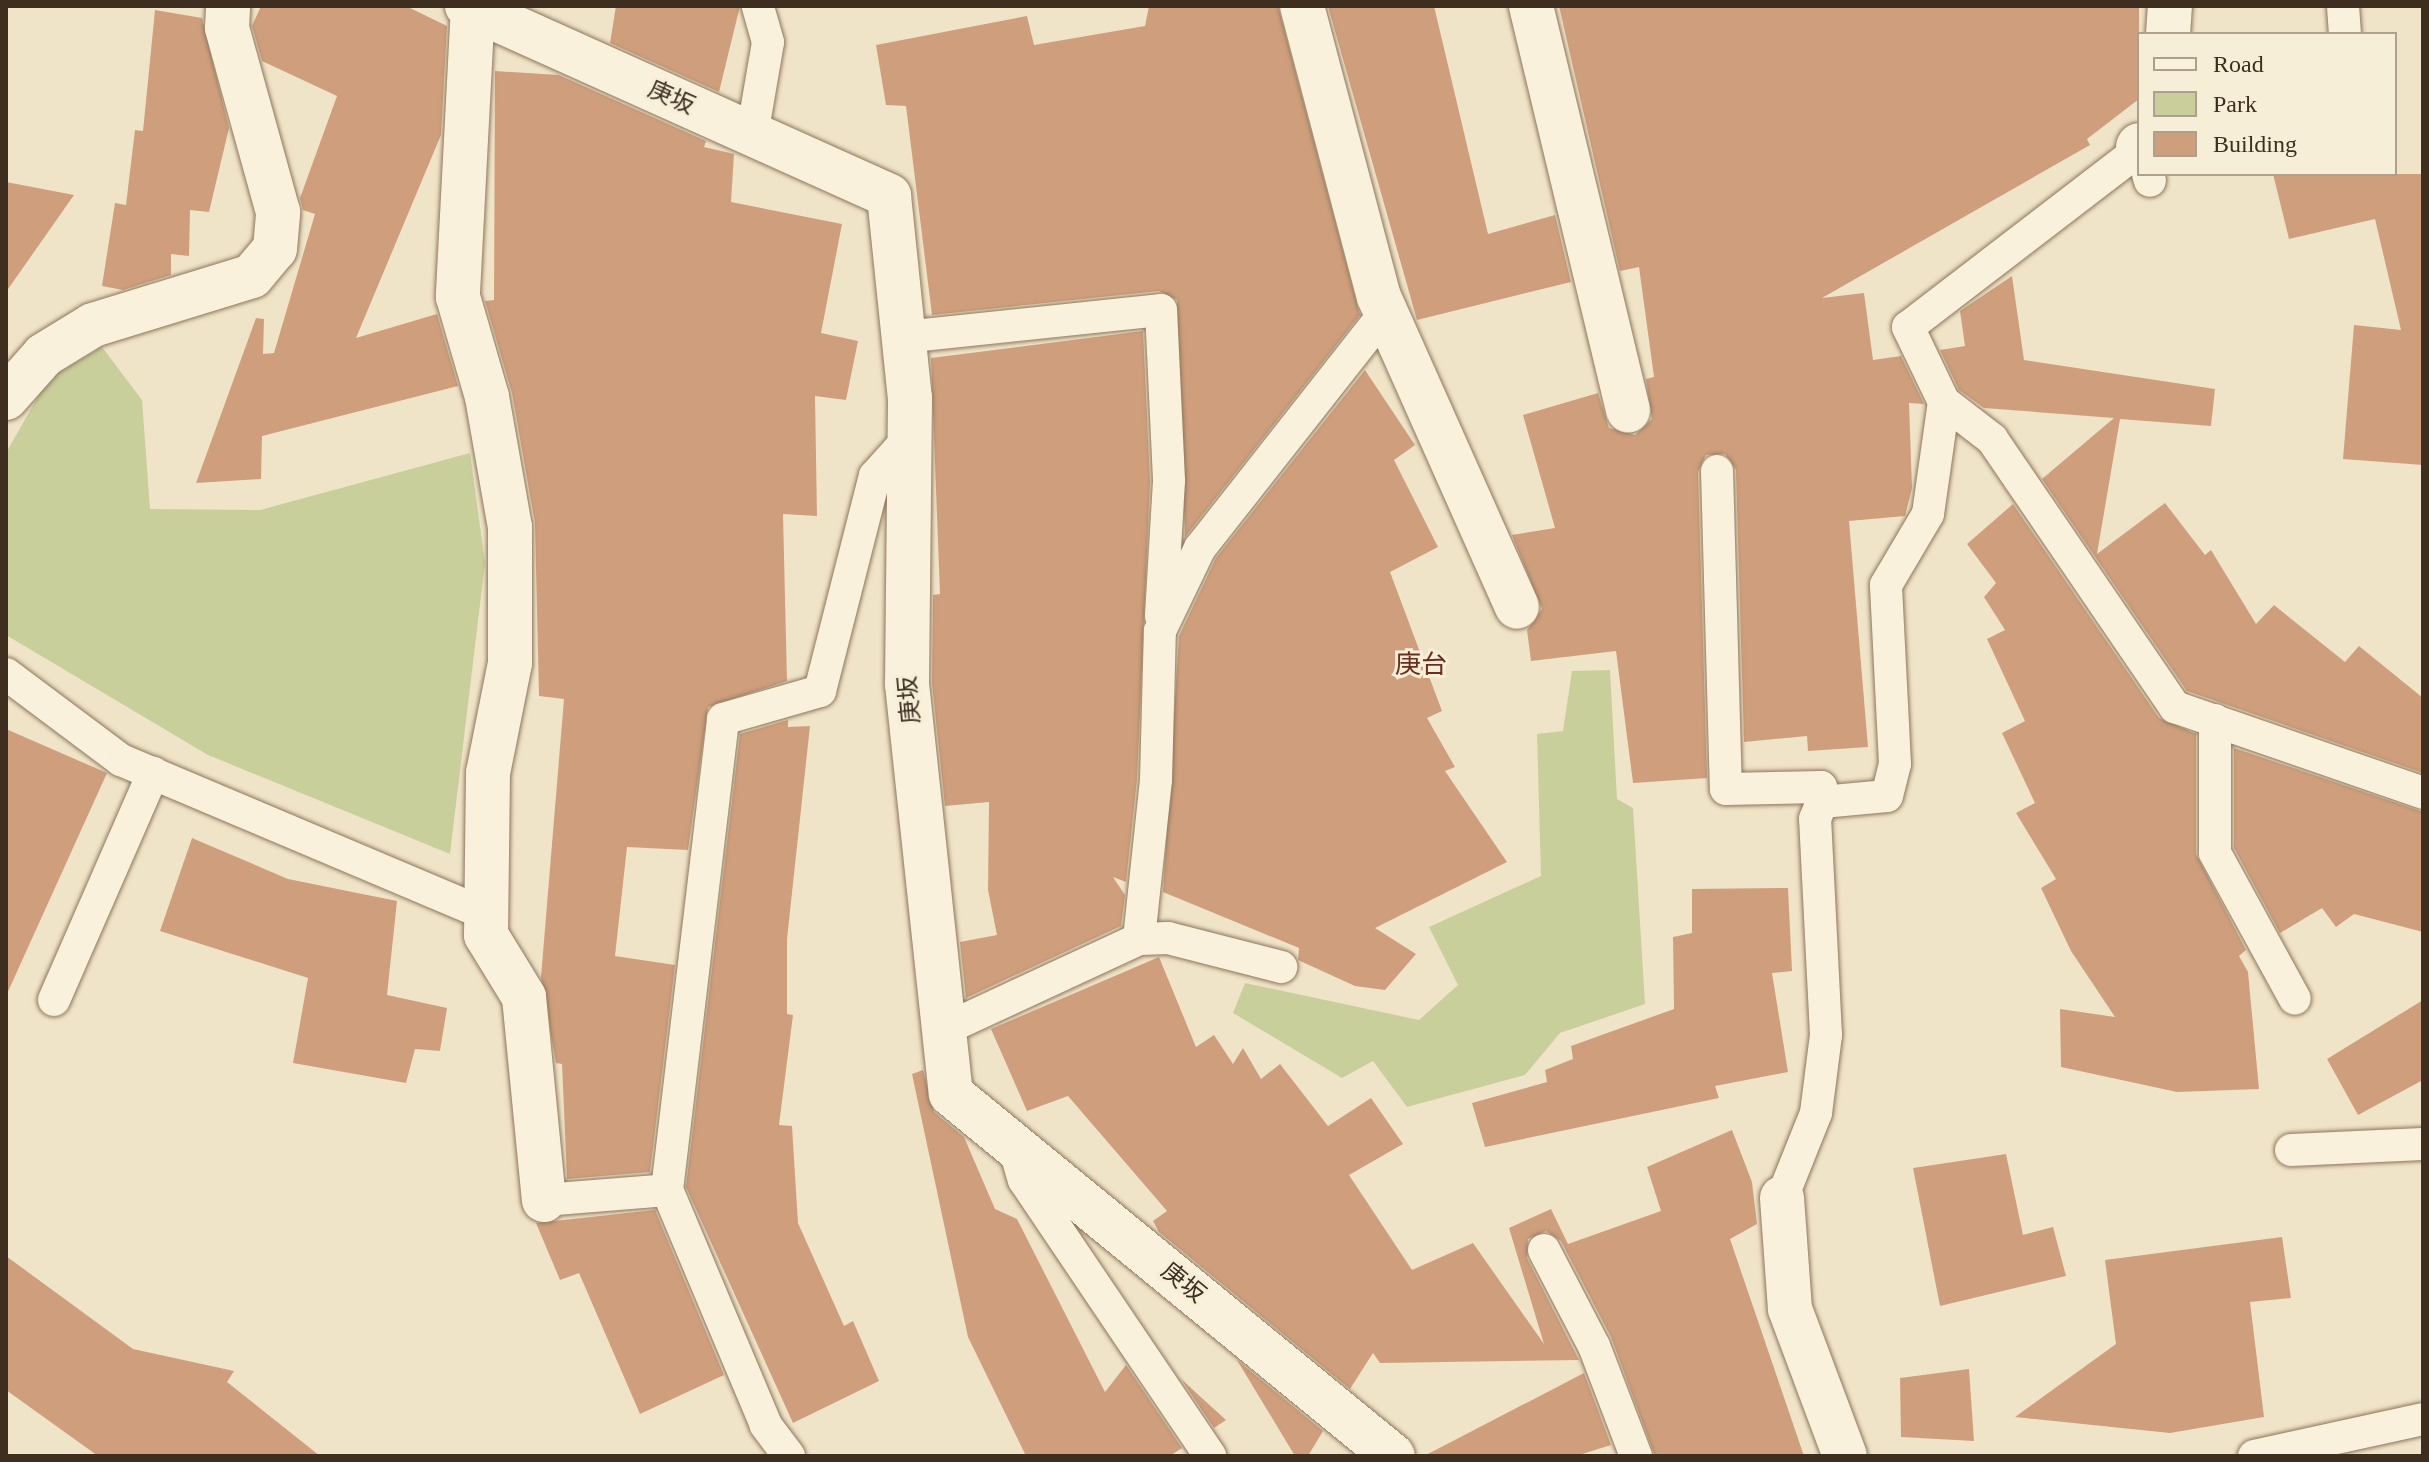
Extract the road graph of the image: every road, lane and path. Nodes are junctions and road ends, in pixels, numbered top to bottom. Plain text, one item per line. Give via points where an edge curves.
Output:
1 (228, 6) edge
2 (758, 6) edge
3 (1302, 6) edge
4 (1531, 6) edge
5 (2170, 6) edge
6 (471, 7) edge
7 (2168, 32) edge
8 (752, 135) junction
9 (2137, 163) edge
10 (1386, 312) junction
11 (904, 337) junction
12 (6, 398) edge
13 (1944, 402) junction
14 (1628, 411) dead end
15 (910, 437) junction
16 (1717, 471) dead end
17 (1517, 607) dead end
18 (1160, 631) junction
19 (6, 674) edge
20 (2215, 720) junction
21 (153, 773) junction
22 (2423, 793) edge
23 (1822, 802) junction
24 (485, 914) junction
25 (1139, 939) junction
26 (1281, 967) dead end
27 (2295, 999) dead end
28 (54, 1000) dead end
29 (945, 1029) junction
30 (2423, 1144) edge
31 (1014, 1146) junction
32 (2291, 1150) dead end
33 (667, 1190) junction
34 (1782, 1198) joint
35 (544, 1200) joint
36 (1544, 1250) dead end
37 (2423, 1419) edge
38 (789, 1456) edge
39 (1210, 1456) edge
40 (1393, 1456) edge
41 (1636, 1456) edge
42 (1845, 1456) edge
43 (2254, 1456) edge

1 - 12 street via 227,28 278,212 275,249 252,276 93,325 44,355
2 - 8 lane via 768,42
3 - 10 street
4 - 14 street
5 - 7 street
6 - 8 street, 庚坂
6 - 24 street via 458,297 487,397 510,527 510,663 488,773
8 - 11 street, 庚坂 via 889,196
9 - 13 lane via 1908,327
10 - 17 street
10 - 18 lane via 1200,548
11 - 15 street, 庚坂
11 - 18 lane via 1161,310 1169,481
13 - 20 lane via 1992,439 2175,707
13 - 23 lane via 1928,514 1886,585 1895,764 1887,796
15 - 29 street, 庚坂 via 907,684
15 - 33 lane via 875,476 820,691 723,719
16 - 23 lane via 1726,789 1821,787
18 - 25 lane via 1156,780
19 - 21 lane via 121,760
20 - 22 lane
20 - 27 lane via 2215,853
21 - 24 lane
21 - 28 lane
23 - 34 lane via 1813,850 1826,1035 1816,1113
24 - 35 street via 486,935 524,997
25 - 26 lane via 1168,938
25 - 29 lane
29 - 31 street, 庚坂 via 951,1094
30 - 32 lane
31 - 39 lane via 1024,1180
31 - 40 street, 庚坂
33 - 35 lane
33 - 38 lane via 766,1425
34 - 42 street via 1790,1309
36 - 41 lane via 1594,1346
37 - 43 lane

